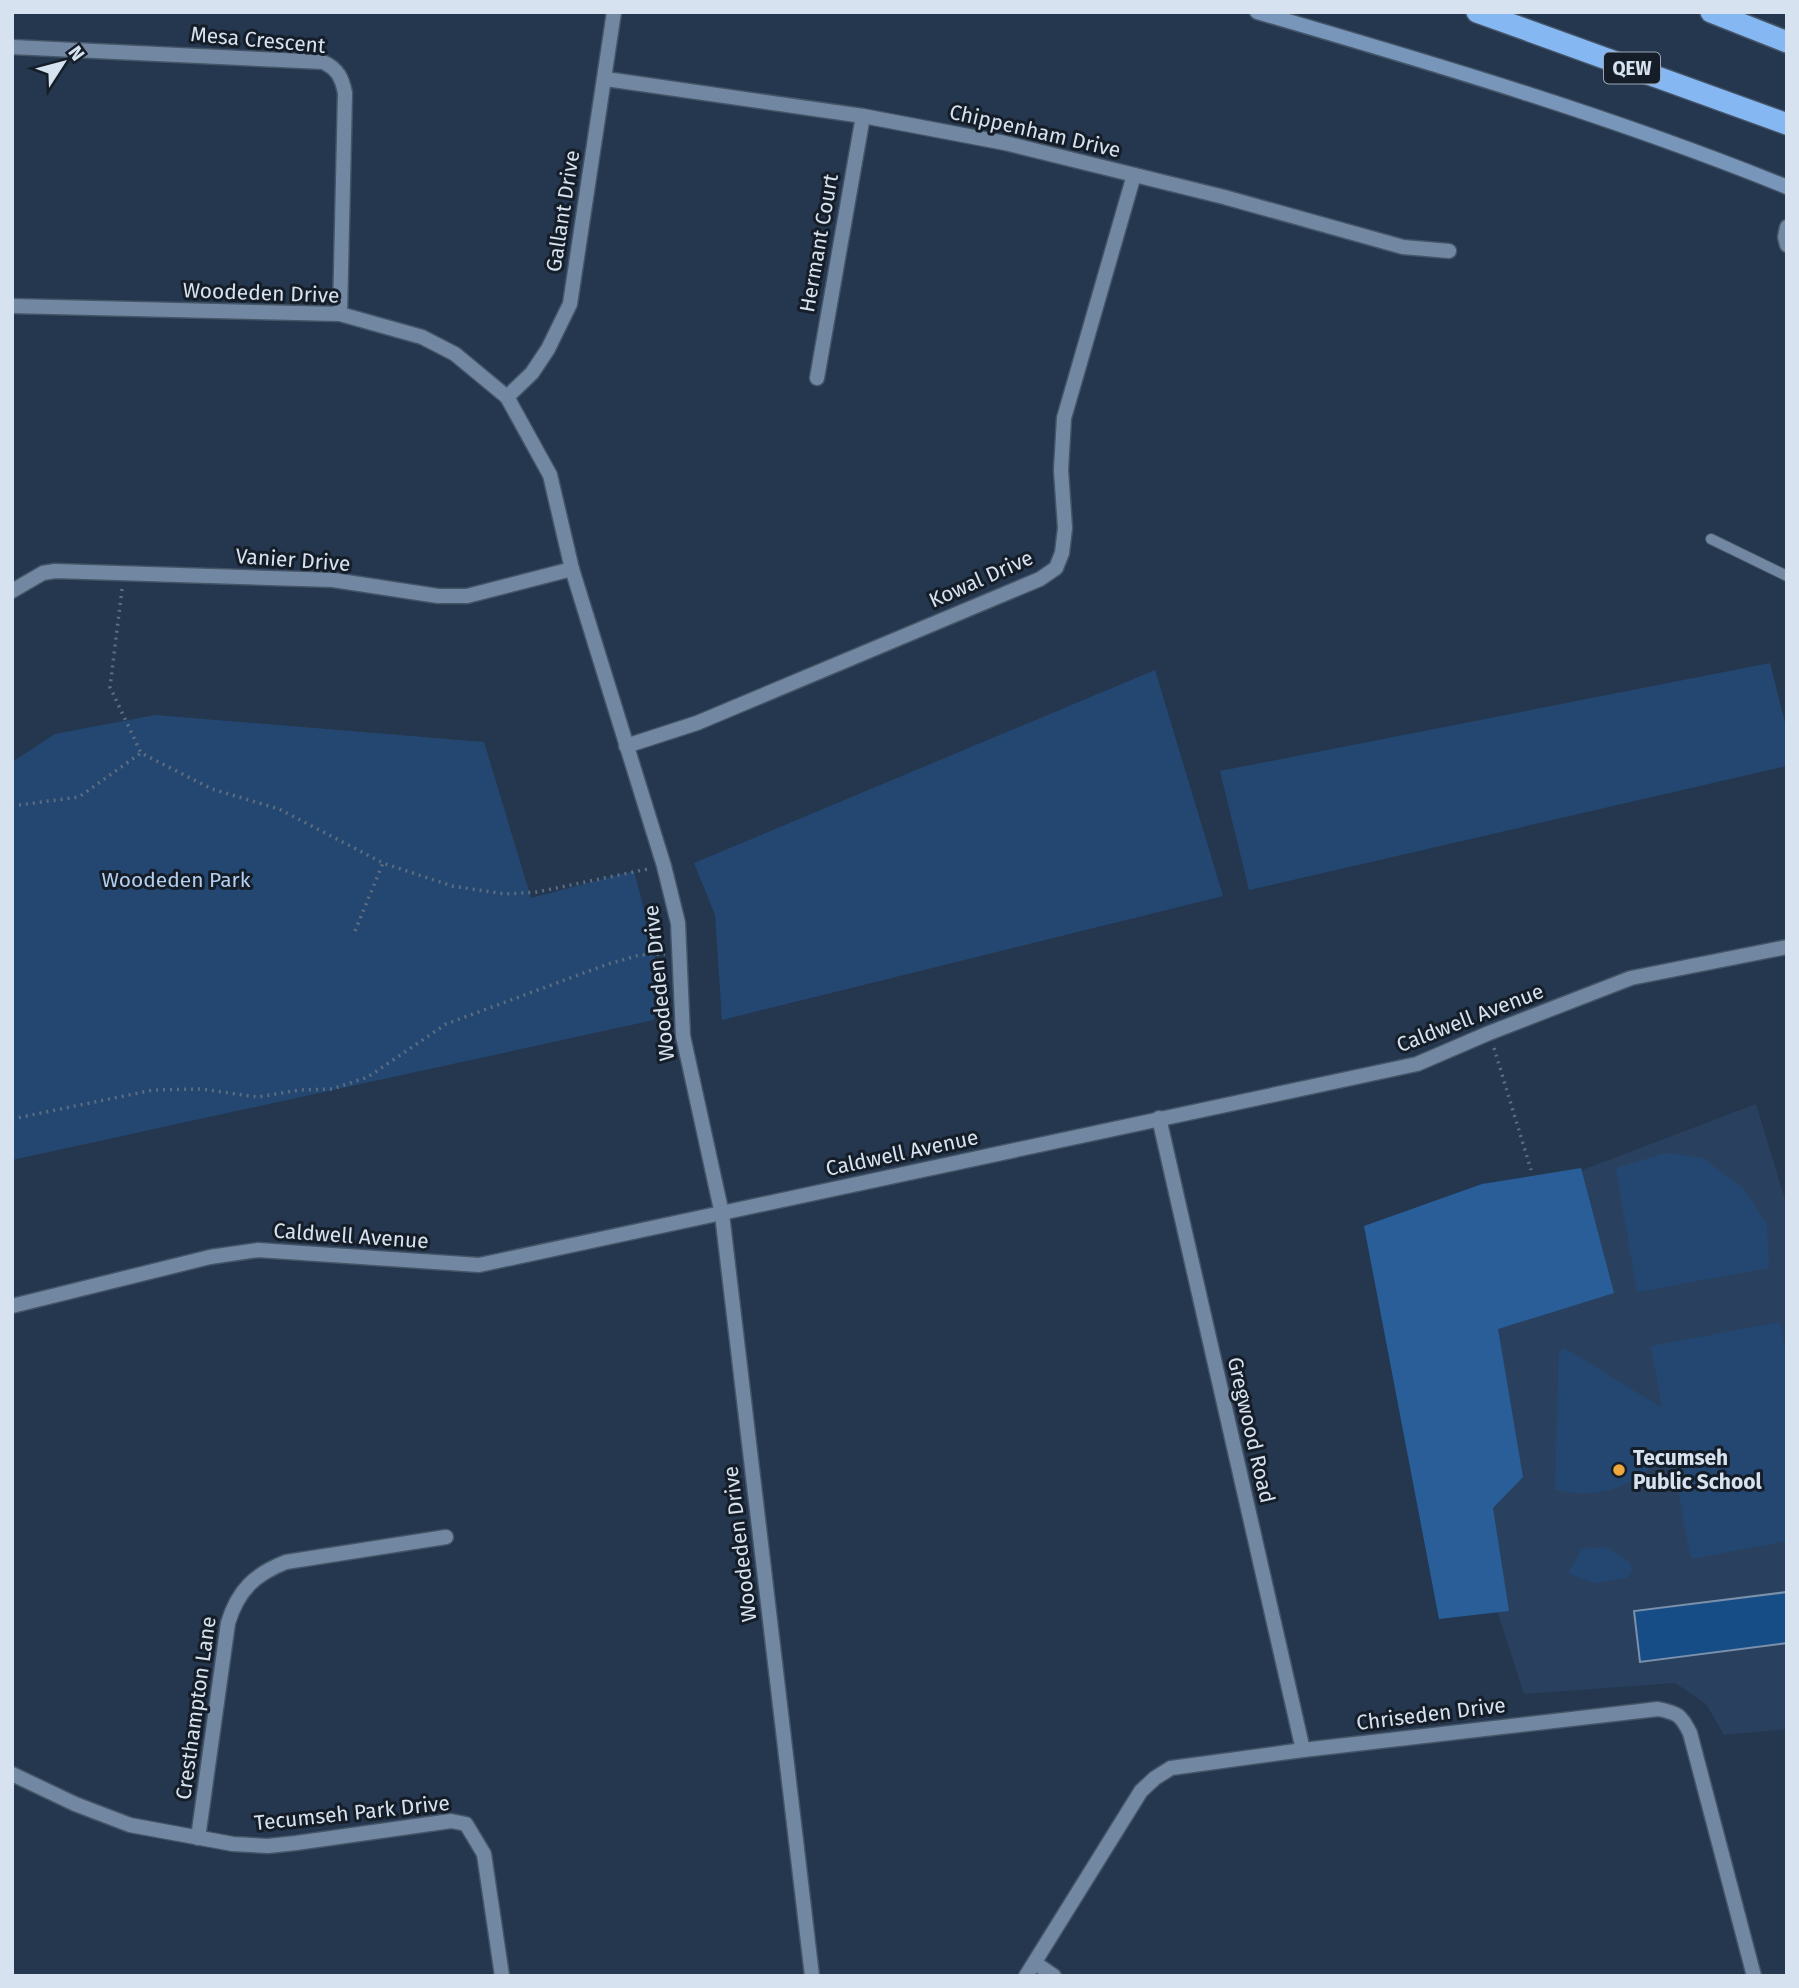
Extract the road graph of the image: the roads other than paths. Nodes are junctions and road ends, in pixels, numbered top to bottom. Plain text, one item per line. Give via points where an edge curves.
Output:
1 (614, 12) edge
2 (1256, 12) edge
3 (1476, 12) edge
4 (1711, 12) edge
5 (1731, 12) edge
6 (1787, 27) edge
7 (1787, 41) edge
8 (12, 47) edge
9 (606, 79) junction
10 (863, 116) junction
11 (1787, 124) edge
12 (1134, 175) junction
13 (1787, 187) edge
14 (1787, 227) edge
15 (1787, 245) edge
16 (1449, 251) dead end
17 (12, 306) edge
18 (340, 314) junction
19 (817, 378) dead end
20 (507, 397) junction
21 (1711, 538) dead end
22 (572, 569) junction
23 (1787, 576) edge
24 (12, 591) edge
25 (626, 746) junction
26 (1787, 947) edge
27 (1159, 1118) junction
28 (722, 1213) junction
29 (12, 1306) edge
30 (446, 1537) dead end
31 (1303, 1750) junction
32 (12, 1774) edge
33 (198, 1838) junction
34 (1031, 1969) edge
35 (502, 1976) edge
36 (812, 1976) edge
37 (1054, 1976) edge
38 (1754, 1976) edge

1 - 9 street, Gallant Drive
2 - 13 street via 1576,109
3 - 11 highway, QEW
4 - 7 highway
5 - 6 highway
8 - 18 street, Mesa Crescent via 323,62 334,68 345,93
9 - 10 street, Chippenham Drive
9 - 20 street, Gallant Drive via 570,303 532,373
10 - 12 street, Chippenham Drive via 1005,143
10 - 19 street, Hermant Court
12 - 16 street, Chippenham Drive via 1403,247
12 - 25 street, Kowal Drive via 1064,418 1064,542 1056,568 1040,579 697,723
14 - 15 street
17 - 18 street, Woodeden Drive
18 - 20 street, Woodeden Drive via 422,337 455,354
20 - 22 street, Woodeden Drive via 550,475
21 - 23 lane
22 - 24 street, Vanier Drive via 467,596 438,597 333,580 55,571
22 - 25 street, Woodeden Drive
25 - 28 street, Woodeden Drive via 678,923 682,1036
26 - 27 street, Caldwell Avenue via 1632,978 1417,1064
27 - 28 street, Caldwell Avenue
27 - 31 street, Gregwood Road
28 - 29 street, Caldwell Avenue via 479,1265 258,1250 210,1257
28 - 36 street, Woodeden Drive
30 - 33 street, Cresthampton Lane via 286,1562 265,1570 246,1587 228,1623
31 - 34 street, Chriseden Drive via 1171,1768 1155,1777 1141,1791
31 - 38 street, Chriseden Drive via 1658,1709 1682,1717
32 - 33 street, Tecumseh Park Drive via 130,1825
33 - 35 street, Tecumseh Park Drive via 268,1846 451,1821 466,1824 484,1854
34 - 37 street

